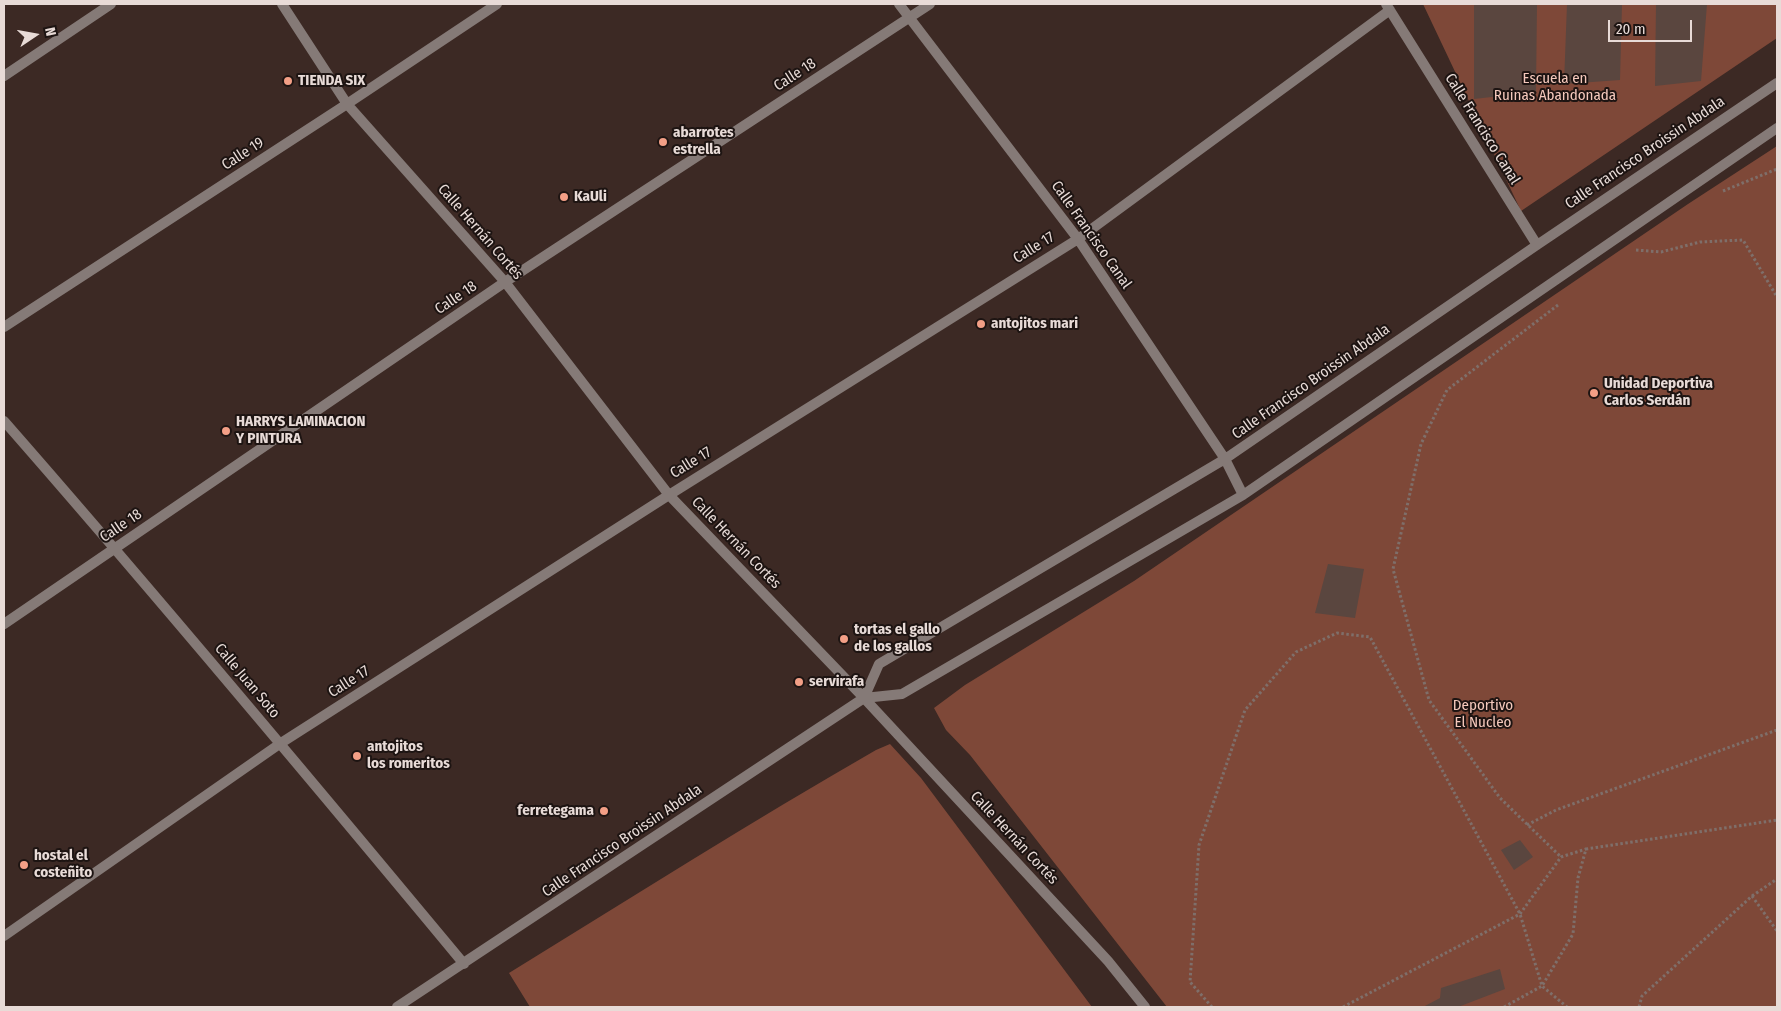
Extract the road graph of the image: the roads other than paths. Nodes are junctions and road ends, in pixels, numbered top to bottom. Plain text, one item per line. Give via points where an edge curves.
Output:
1 (111, 4) edge
2 (282, 4) edge
3 (497, 4) edge
4 (899, 4) edge
5 (930, 4) edge
6 (1388, 7) edge
7 (909, 18) junction
8 (4, 76) edge
9 (1777, 82) edge
10 (347, 104) junction
11 (1777, 128) edge
12 (1078, 239) junction
13 (1537, 244) junction
14 (505, 282) junction
15 (4, 327) edge
16 (4, 421) edge
17 (1225, 459) junction
18 (669, 495) junction
19 (1243, 495) junction
20 (115, 548) junction
21 (4, 624) edge
22 (864, 698) junction
23 (281, 743) junction
24 (4, 936) edge
25 (464, 964) junction
26 (397, 1007) edge
27 (1145, 1007) edge

1 - 8 street
2 - 10 street, Calle Hernán Cortés
3 - 10 street, Calle 19
4 - 7 street, Calle Francisco Canal
5 - 7 street, Calle 18
6 - 12 street, Calle 17
6 - 13 street, Calle Francisco Canal
7 - 12 street, Calle Francisco Canal
7 - 14 street, Calle 18
9 - 13 street, Calle Francisco Broissin Abdala
10 - 14 street, Calle Hernán Cortés
10 - 15 street, Calle 19
11 - 19 street, Calle Francisco Broissin Abdala
12 - 17 street, Calle Francisco Canal
12 - 18 street, Calle 17
13 - 17 street, Calle Francisco Broissin Abdala
14 - 18 street, Calle Hernán Cortés
14 - 20 street, Calle 18
16 - 20 street, Calle Juan Soto
17 - 19 street, Calle Francisco Canal
17 - 22 street, Calle Francisco Broissin Abdala via 879,664
18 - 22 street, Calle Hernán Cortés
18 - 23 street, Calle 17
19 - 22 street, Calle Francisco Broissin Abdala via 902,694
20 - 21 street, Calle 18
20 - 23 street, Calle Juan Soto
22 - 25 street, Calle Francisco Broissin Abdala
22 - 27 street, Calle Hernán Cortés via 1108,961
23 - 24 street, Calle 17
23 - 25 street, Calle Juan Soto
25 - 26 street, Calle Francisco Broissin Abdala

